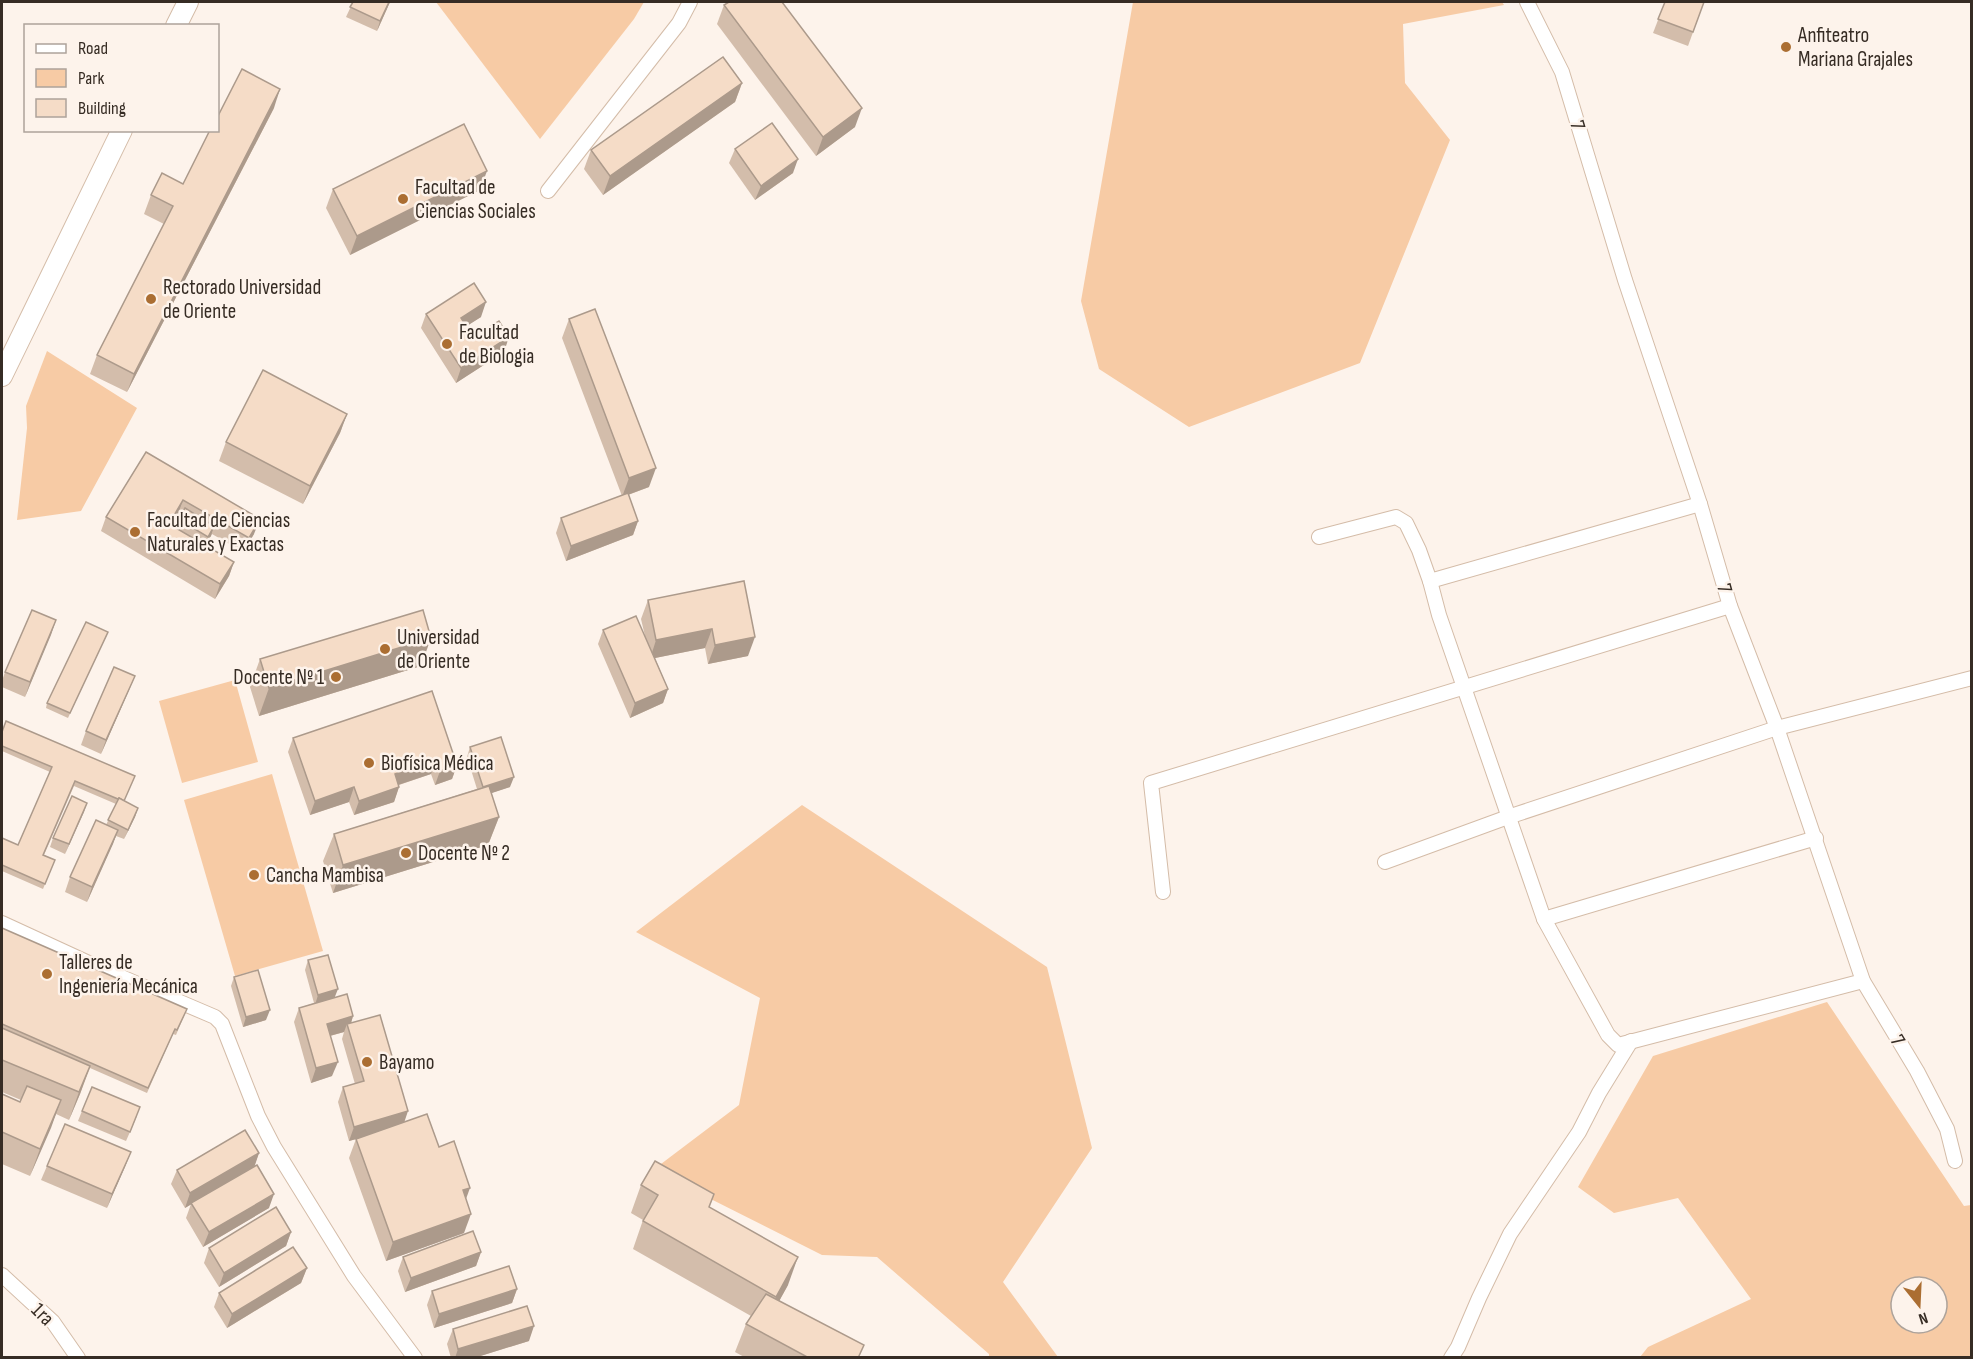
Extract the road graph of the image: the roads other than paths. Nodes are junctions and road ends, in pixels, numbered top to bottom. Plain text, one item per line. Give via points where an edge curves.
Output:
1 (188, 2) edge
2 (690, 2) edge
3 (1527, 2) edge
4 (177, 24) edge
5 (121, 132) edge
6 (548, 191) dead end
7 (2, 376) edge
8 (1700, 504) junction
9 (1319, 537) dead end
10 (1430, 581) junction
11 (1730, 606) junction
12 (1971, 678) edge
13 (1465, 687) junction
14 (1777, 728) junction
15 (1508, 817) junction
16 (1816, 838) junction
17 (1385, 862) dead end
18 (1163, 892) dead end
19 (1544, 919) junction
20 (2, 923) edge
21 (1863, 981) junction
22 (1632, 1041) junction
23 (1955, 1161) dead end
24 (2, 1275) edge
25 (78, 1358) edge
26 (415, 1358) edge
27 (1451, 1358) edge

1 - 4 main road
2 - 6 street via 679,23
3 - 8 street, 7 via 1562,72 1625,280
5 - 7 main road
8 - 10 street
8 - 11 street, 7
9 - 10 street via 1396,517 1406,522
10 - 13 street
11 - 13 street
11 - 14 street, 7
12 - 14 street
13 - 15 street
13 - 18 street via 1151,783
14 - 15 street
14 - 16 street, 7
15 - 17 street
15 - 19 street
16 - 19 street
16 - 21 street, 7
19 - 22 street via 1608,1035 1618,1045
20 - 26 street via 215,1017 222,1024 274,1147 354,1276
21 - 22 street
21 - 23 street, 7 via 1942,1119
22 - 27 street via 1579,1132 1510,1234
24 - 25 street, 1ra via 53,1322

